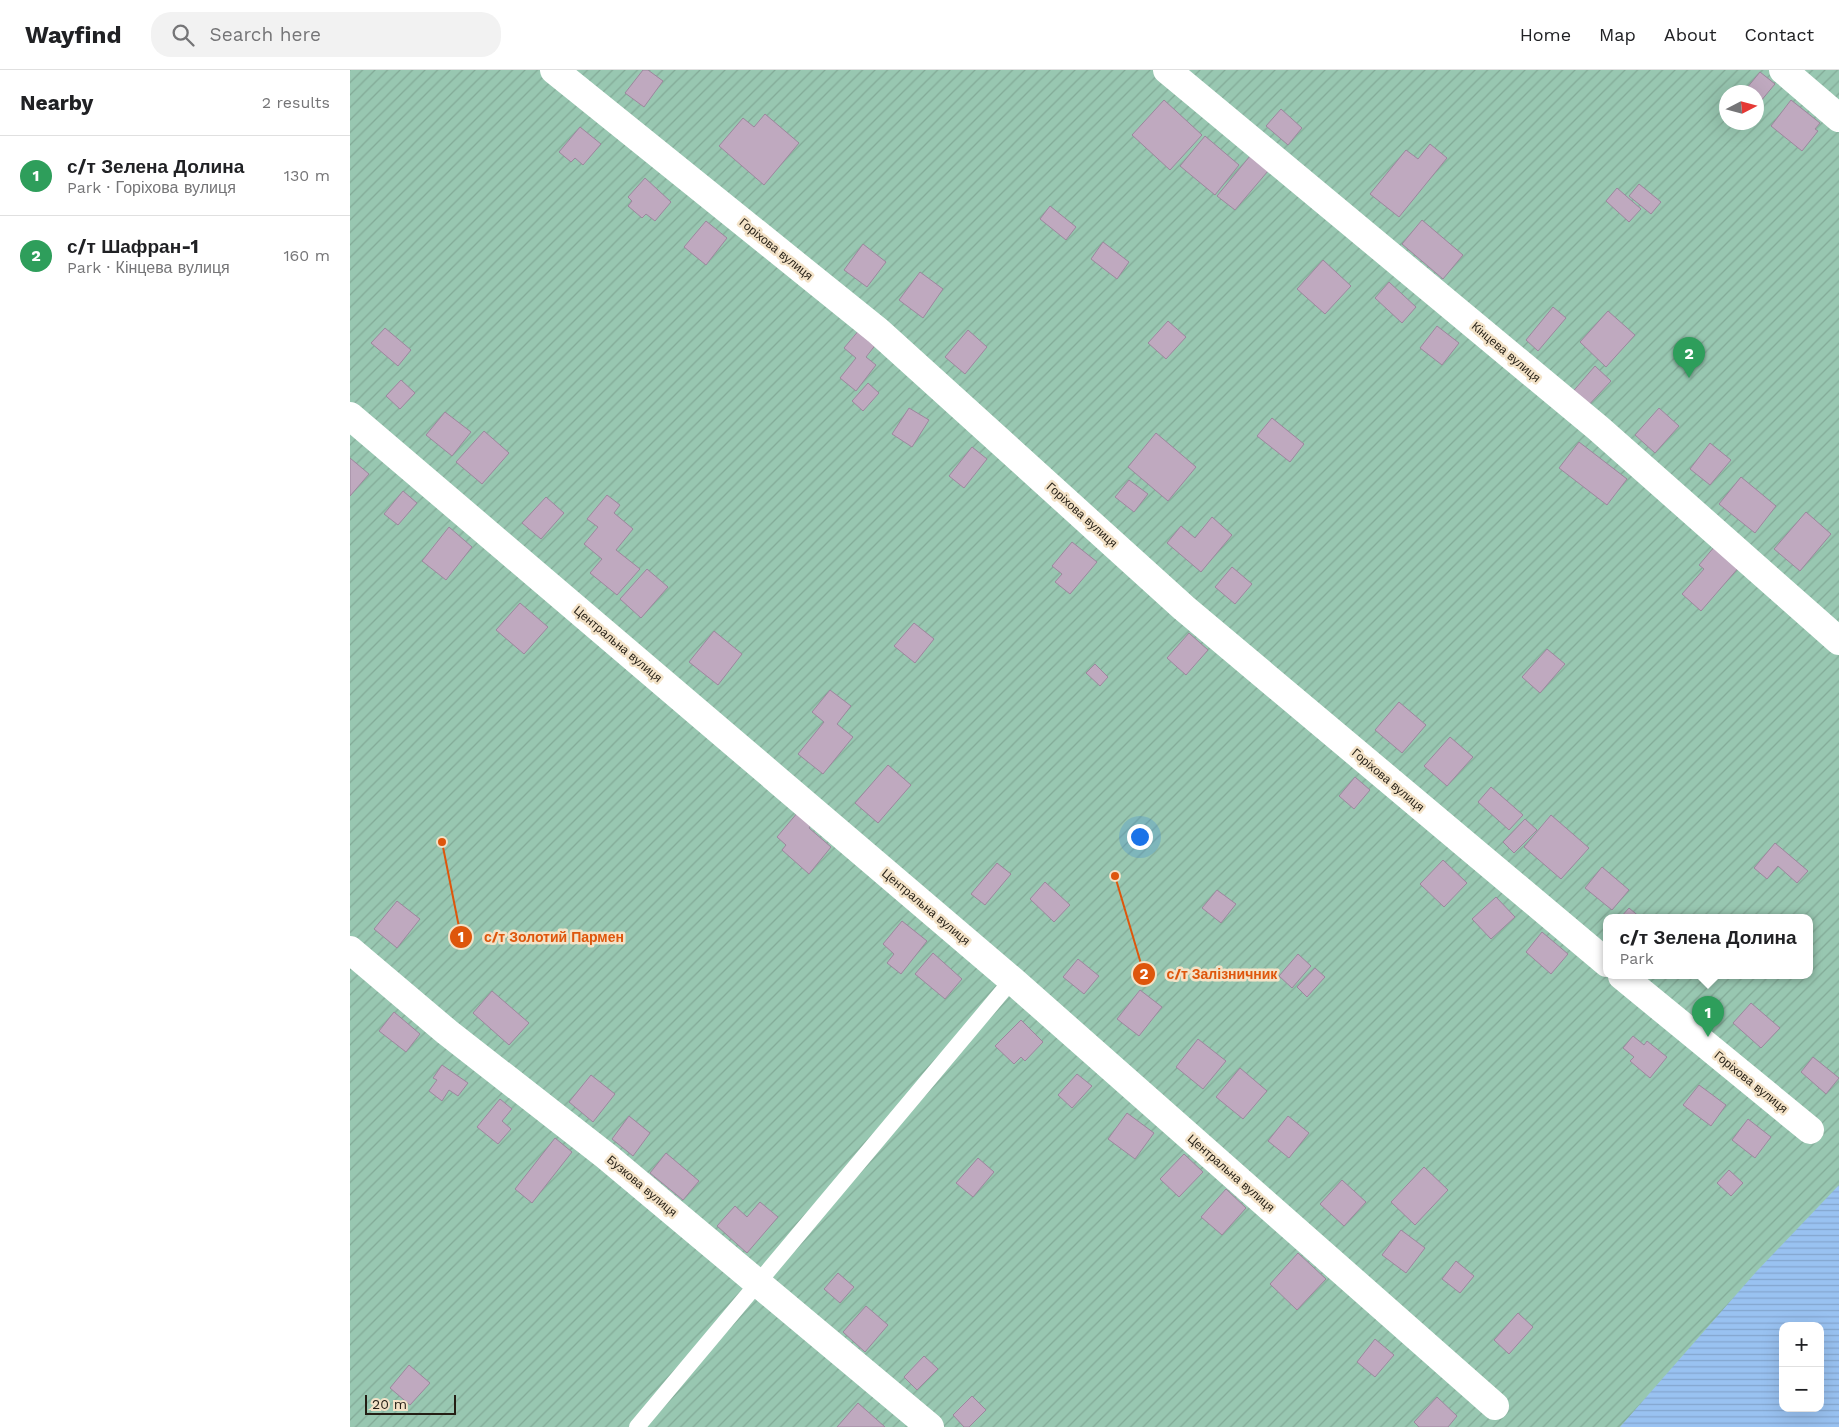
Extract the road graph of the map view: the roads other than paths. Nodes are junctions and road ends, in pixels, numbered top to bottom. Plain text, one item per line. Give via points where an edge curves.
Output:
1 (554, 70) edge
2 (1168, 70) edge
3 (1783, 70) edge
4 (1839, 118) edge
5 (350, 416) edge
6 (1839, 640) edge
7 (350, 950) edge
8 (1603, 960) edge
9 (1626, 979) edge
10 (1012, 980) junction
11 (1810, 1130) dead end
12 (758, 1282) junction
13 (1495, 1406) dead end
14 (637, 1427) edge
15 (930, 1427) edge

1 - 8 street, Горіхова вулиця via 878,331 1184,608
2 - 6 street, Кінцева вулиця via 1598,428
3 - 4 street
5 - 10 street, Центральна вулиця
7 - 12 street, Бузкова вулиця
9 - 11 street, Горіхова вулиця
10 - 12 lane
10 - 13 street, Центральна вулиця
12 - 14 lane
12 - 15 street, Бузкова вулиця

